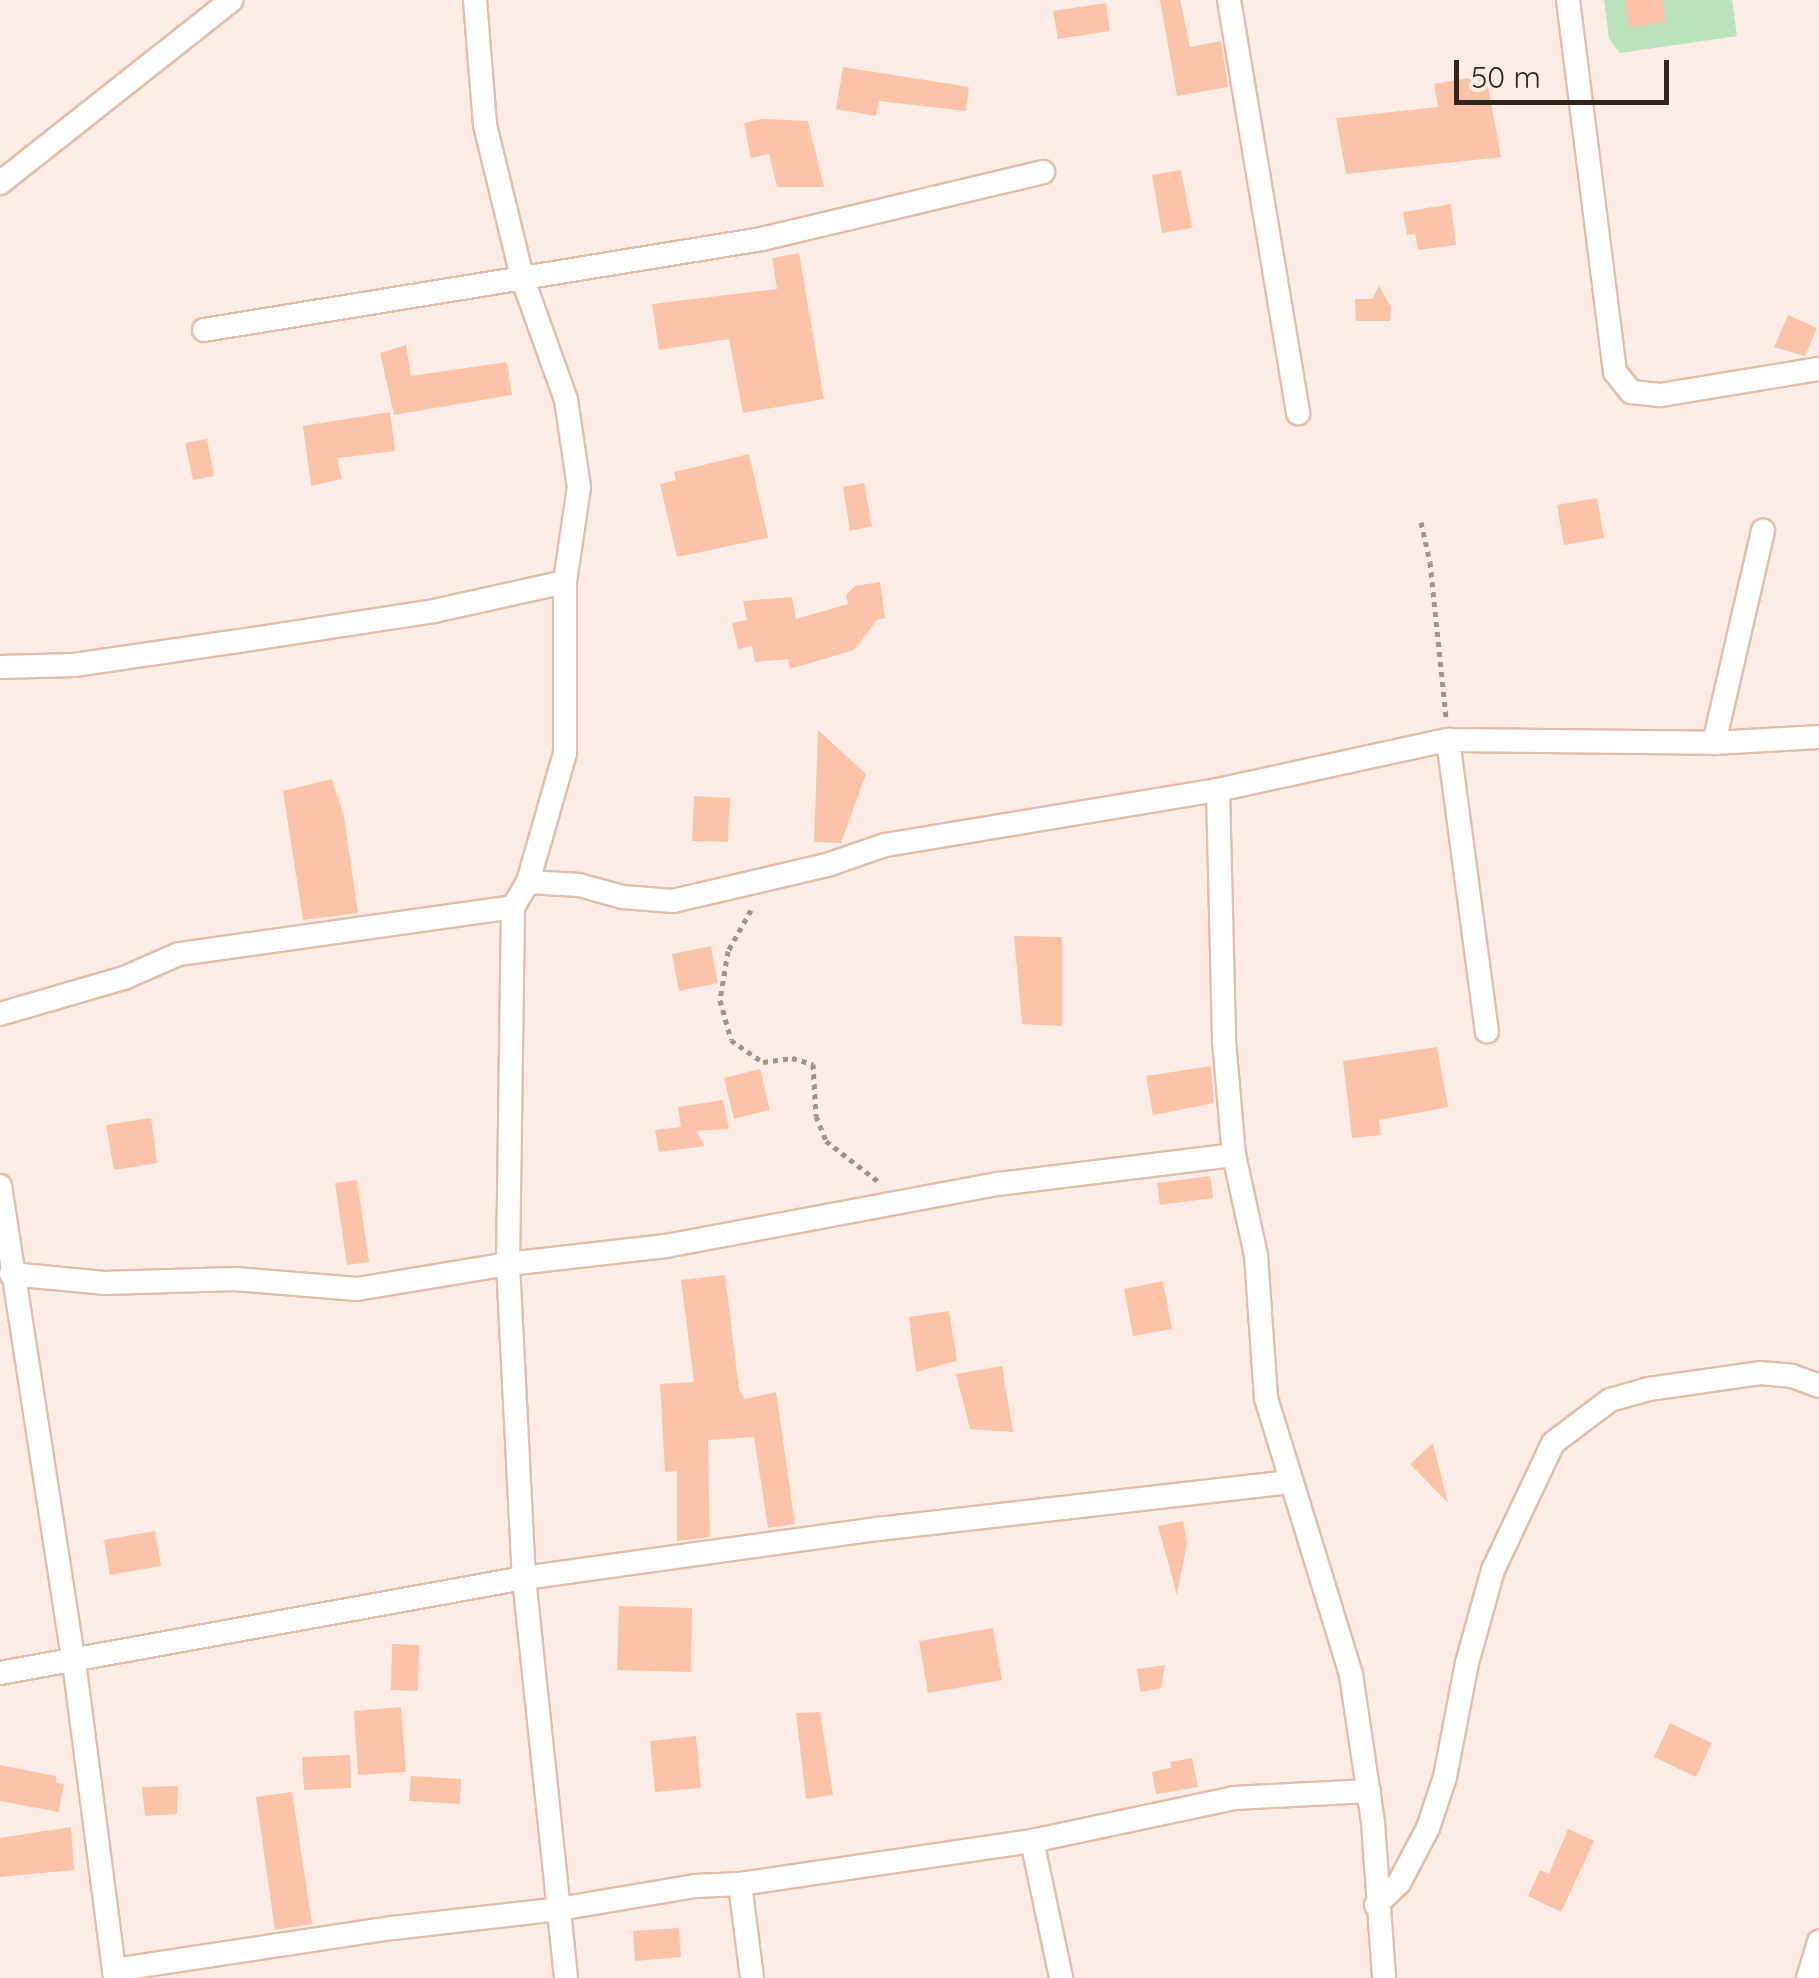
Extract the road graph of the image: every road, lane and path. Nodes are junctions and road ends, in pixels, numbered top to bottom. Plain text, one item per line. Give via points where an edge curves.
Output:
1 (232, 0) edge
2 (475, 0) edge
3 (1230, 0) edge
4 (1568, 0) edge
5 (1043, 172) dead end
6 (0, 182) edge
7 (522, 277) junction
8 (204, 330) dead end
9 (1819, 370) edge
10 (1298, 414) dead end
11 (1421, 522) dead end
12 (1763, 531) dead end
13 (566, 582) junction
14 (0, 667) edge
15 (1819, 737) edge
16 (1448, 740) junction
17 (1714, 743) junction
18 (1218, 790) junction
19 (783, 874) junction
20 (528, 882) junction
21 (513, 906) junction
22 (0, 1014) edge
23 (1487, 1030) dead end
24 (1234, 1155) junction
25 (0, 1186) edge
26 (920, 1197) junction
27 (508, 1264) junction
28 (11, 1274) junction
29 (1819, 1386) edge
30 (1290, 1482) junction
31 (524, 1578) junction
32 (74, 1662) junction
33 (0, 1673) edge
34 (1370, 1791) junction
35 (1032, 1841) junction
36 (740, 1884) junction
37 (1376, 1905) junction
38 (559, 1910) junction
39 (1819, 1942) edge
40 (115, 1974) edge
41 (566, 1978) edge
42 (752, 1978) edge
43 (1061, 1978) edge
44 (1384, 1978) edge
45 (1808, 1978) edge

1 - 6 street
2 - 7 street via 486,125
3 - 10 street
4 - 9 street via 1615,372 1631,392 1660,395
5 - 7 street via 762,239
7 - 8 street
7 - 13 street via 566,400 576,450 579,487
11 - 16 path
12 - 17 street
13 - 14 street via 278,635 74,664
13 - 20 street via 564,753
15 - 17 street
16 - 17 street
16 - 18 street
16 - 23 street
18 - 19 street via 886,845
18 - 24 street via 1218,938
19 - 20 street via 674,900
19 - 26 path via 747,913 728,952 720,1000 731,1040 763,1062 792,1058 813,1064 816,1116 826,1141 879,1182
20 - 21 street
21 - 22 street via 179,954 124,978
21 - 27 street
24 - 26 street
24 - 30 street via 1256,1255 1266,1398
25 - 28 street
26 - 27 street via 666,1246
27 - 28 street via 357,1289
27 - 31 street
28 - 32 street
29 - 37 street via 1760,1373 1649,1389 1610,1400 1553,1443 1493,1570 1428,1828 1399,1884
30 - 31 street
30 - 34 street via 1342,1641
31 - 32 street
31 - 38 street
32 - 33 street
32 - 40 street
34 - 35 street via 1234,1798
34 - 37 street
35 - 36 street
35 - 43 street
36 - 38 street
36 - 42 street
37 - 44 street
38 - 40 street via 392,1928
38 - 41 street
39 - 45 street

